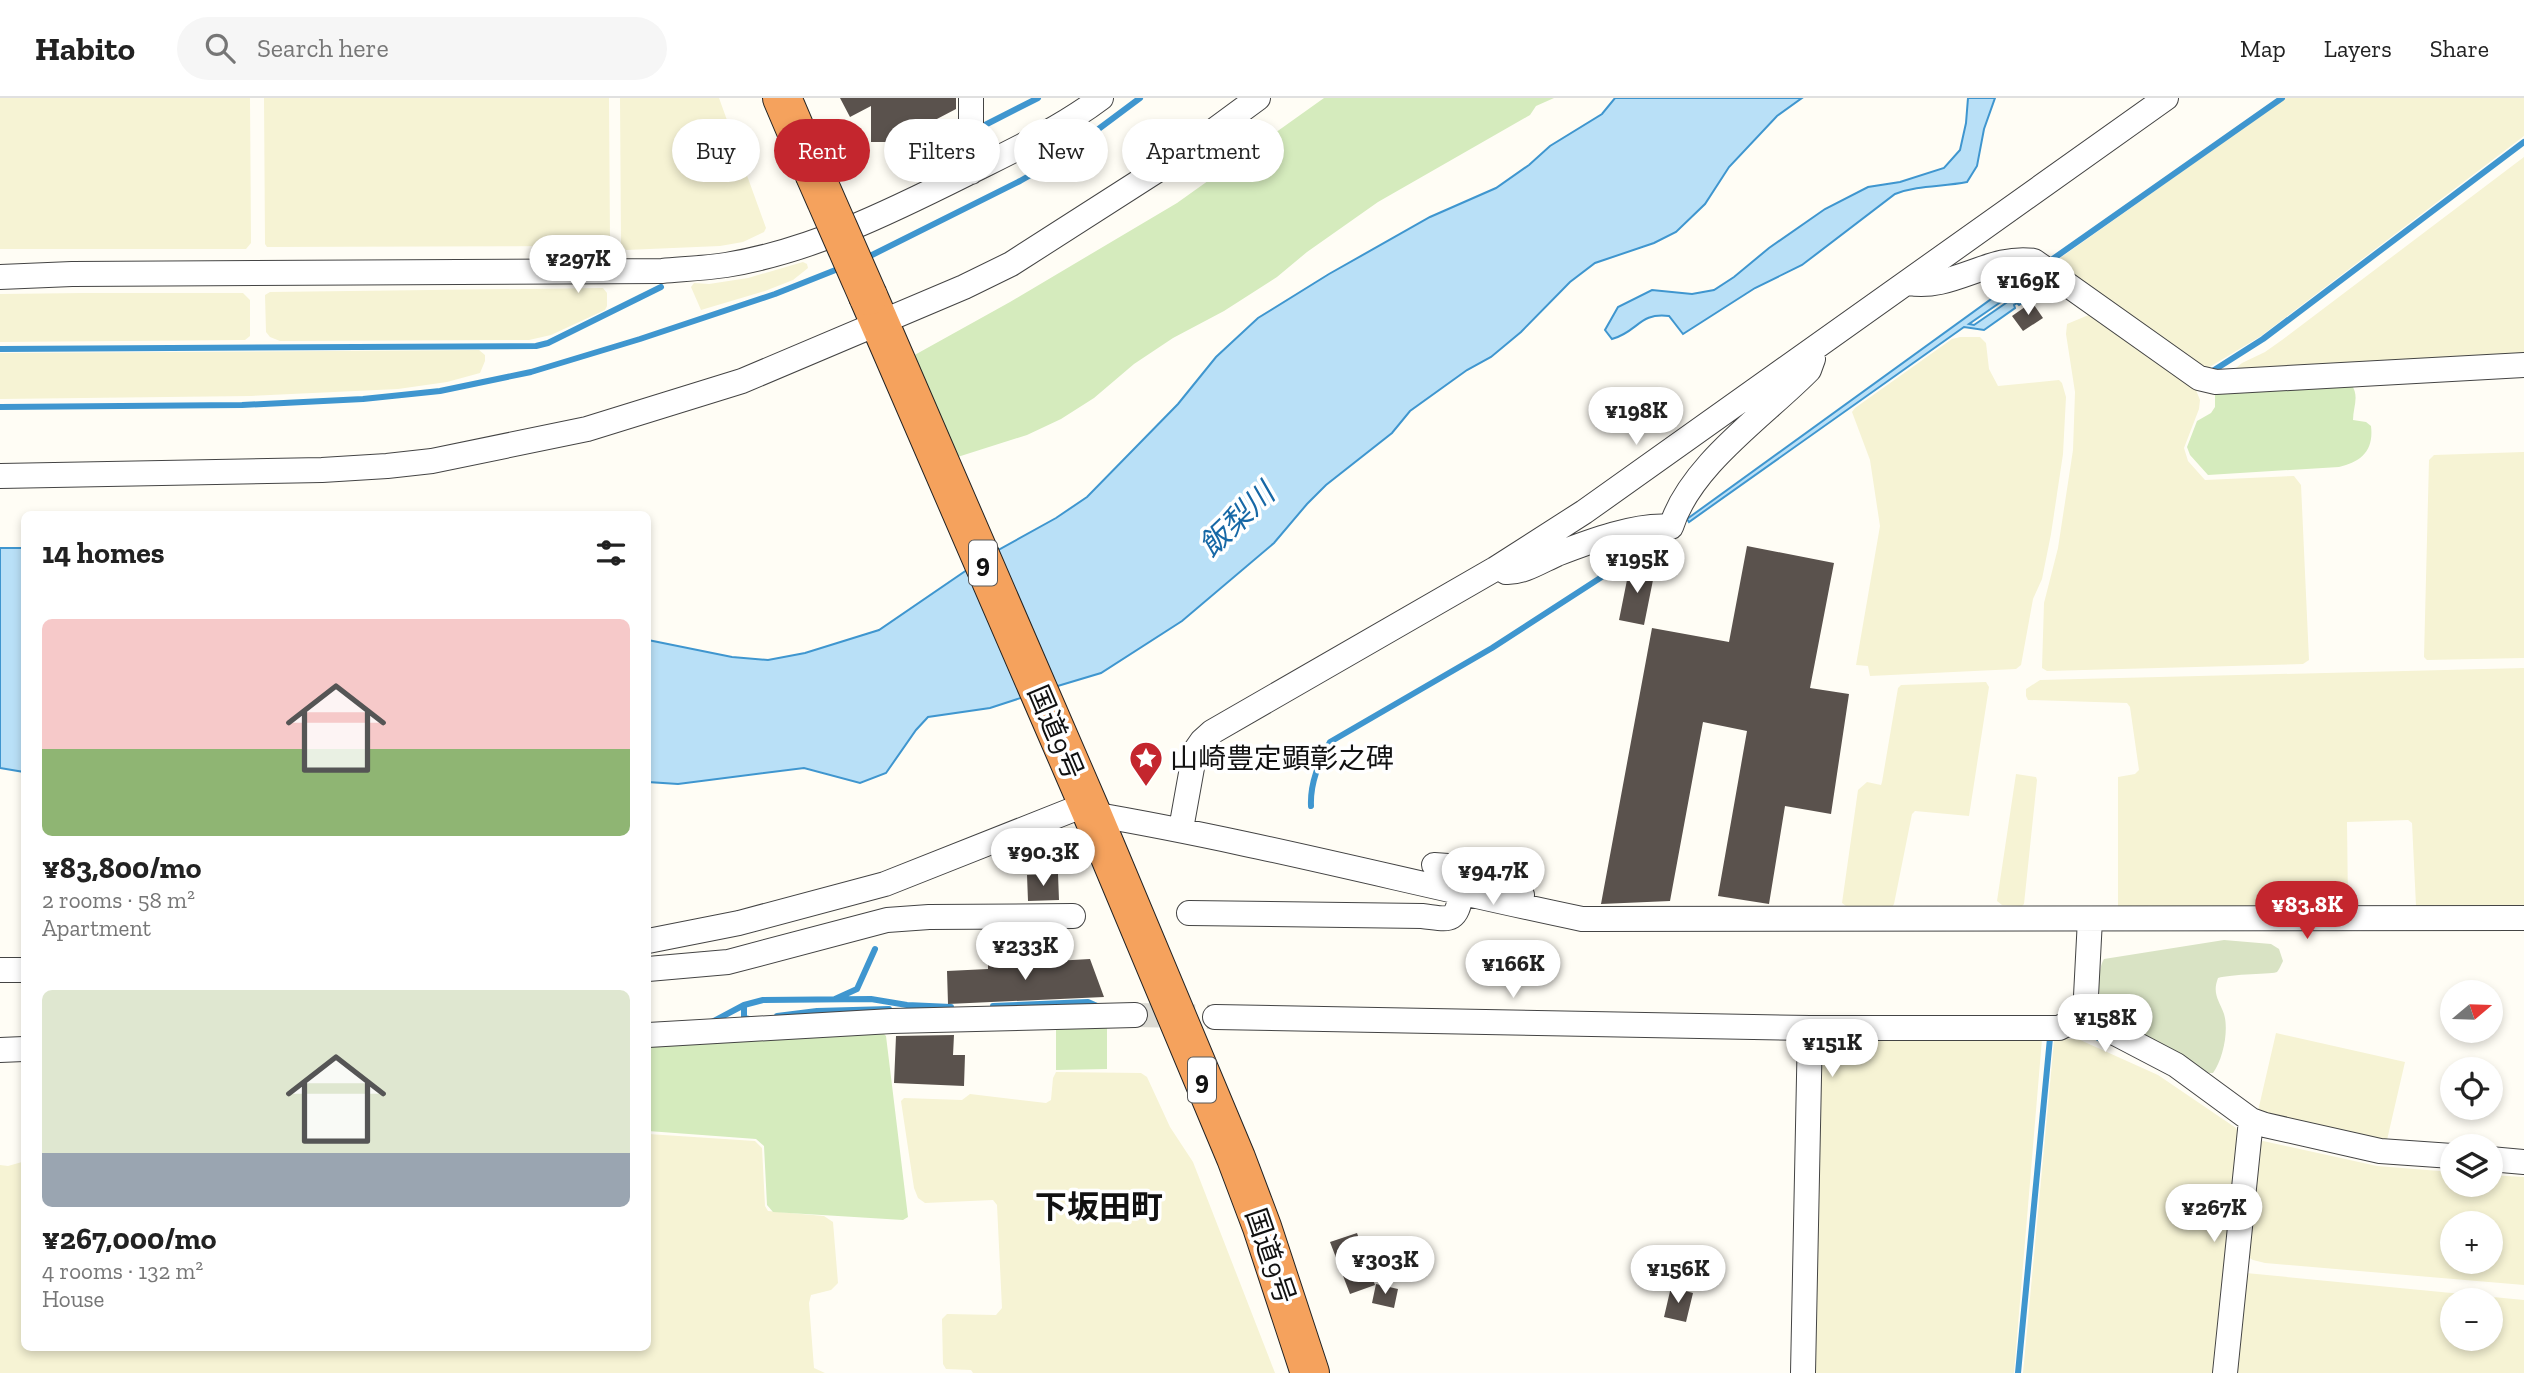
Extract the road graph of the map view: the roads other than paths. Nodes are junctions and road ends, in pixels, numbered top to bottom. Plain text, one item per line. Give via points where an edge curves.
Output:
1 (782, 98) edge
2 (971, 98) edge
3 (1101, 98) edge
4 (1258, 98) edge
5 (2166, 98) edge
6 (971, 119) edge
7 (1000, 157) edge
8 (950, 182) edge
9 (0, 277) edge
10 (1907, 283) junction
11 (877, 317) junction
12 (1812, 352) junction
13 (2524, 365) edge
14 (0, 476) edge
15 (1495, 569) junction
16 (1087, 803) junction
17 (1181, 829) junction
18 (1434, 865) dead end
19 (1461, 894) junction
20 (1189, 913) dead end
21 (1561, 914) junction
22 (1073, 916) dead end
23 (2524, 918) edge
24 (2090, 919) junction
25 (651, 940) edge
26 (651, 969) edge
27 (0, 970) edge
28 (21, 970) edge
29 (1135, 1015) tunnel mouth
30 (2085, 1015) junction
31 (1215, 1017) tunnel mouth
32 (1810, 1028) junction
33 (651, 1035) edge
34 (0, 1049) edge
35 (21, 1049) edge
36 (2251, 1120) junction
37 (2440, 1155) edge
38 (2503, 1160) edge
39 (2524, 1162) edge
40 (1310, 1373) edge
41 (1803, 1373) edge
42 (2225, 1373) edge

1 - 11 highway, 国道9号 / 9, bridge
2 - 6 street
3 - 7 street
4 - 11 street via 1178,158 1011,264
5 - 10 street
8 - 9 street via 812,242 700,268
10 - 12 street
10 - 13 street via 1926,285 2002,264 2034,261 2199,378 2216,382
11 - 14 street via 766,371 695,396 587,429 432,461 309,470
11 - 16 highway, 国道9号 / 9
12 - 15 street via 1584,513
12 - 15 street via 1810,370 1690,486 1671,527 1632,530 1516,572
15 - 17 street via 1212,732 1195,751
16 - 17 street
16 - 25 street via 885,884 739,923
16 - 40 highway, 国道9号 / 9 via 1236,1158
17 - 19 street
18 - 21 street via 1514,891
19 - 20 street via 1458,911 1450,918
19 - 21 street
21 - 24 street via 1582,919
22 - 26 street via 887,920 728,962
23 - 24 street
24 - 30 street
27 - 28 street
29 - 33 street via 892,1021
30 - 32 street via 2059,1028
30 - 36 street via 2176,1065
31 - 32 street
32 - 41 street
34 - 35 street
36 - 37 street via 2380,1151
36 - 42 street
38 - 39 street

